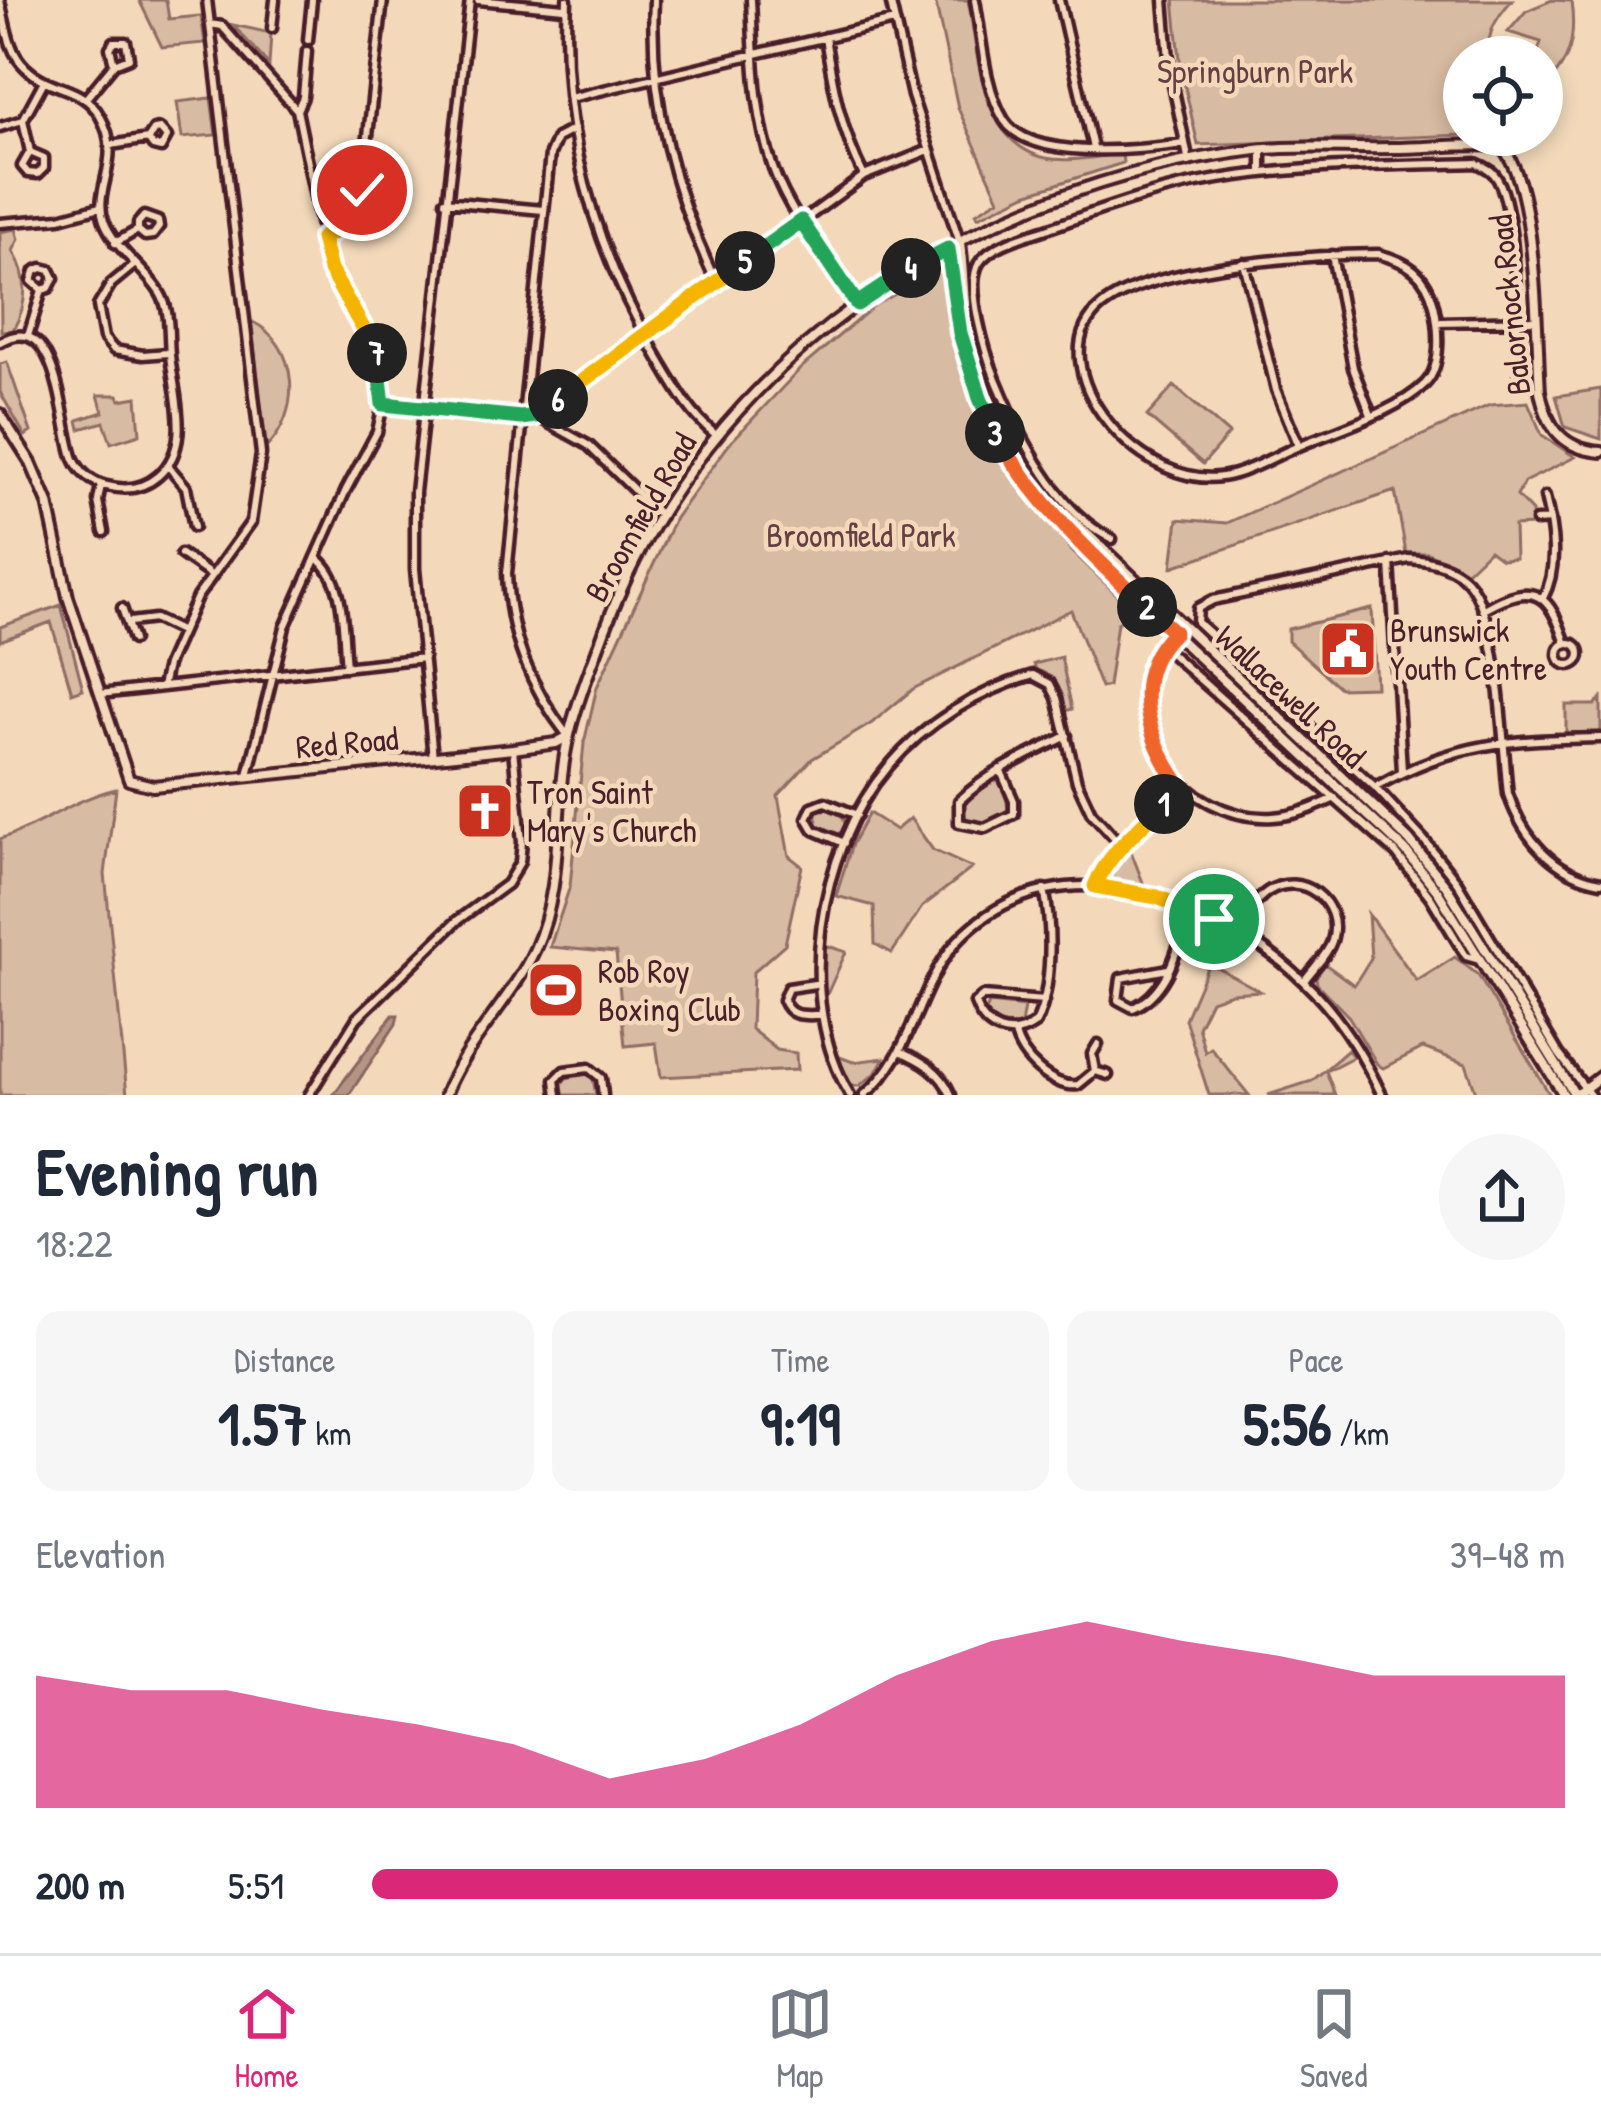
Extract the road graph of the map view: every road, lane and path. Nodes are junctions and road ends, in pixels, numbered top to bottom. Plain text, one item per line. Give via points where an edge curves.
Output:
1 (207, 0) edge
2 (275, 0) edge
3 (312, 0) edge
4 (383, 0) edge
5 (474, 0) edge
6 (654, 0) edge
7 (751, 0) edge
8 (890, 0) edge
9 (975, 0) edge
10 (1059, 0) edge
11 (1163, 0) edge
12 (1, 1) edge
13 (515, 2) edge
14 (566, 4) edge
15 (894, 21) junction
16 (210, 24) junction
17 (272, 28) dead end
18 (825, 37) junction
19 (308, 40) dead end
20 (11, 47) junction
21 (0, 51) edge
22 (307, 51) dead end
23 (754, 56) junction
24 (115, 64) dead end
25 (656, 78) junction
26 (44, 81) junction
27 (88, 98) junction
28 (569, 98) junction
29 (297, 110) junction
30 (22, 120) junction
31 (0, 127) edge
32 (574, 129) junction
33 (148, 139) dead end
34 (1184, 144) junction
35 (111, 145) junction
36 (1093, 148) junction
37 (929, 150) junction
38 (1262, 150) junction
39 (30, 152) dead end
40 (1190, 162) junction
41 (1262, 173) junction
42 (864, 176) junction
43 (445, 201) junction
44 (100, 207) junction
45 (543, 210) junction
46 (801, 221) junction
47 (0, 223) edge
48 (139, 230) dead end
49 (322, 238) junction
50 (116, 242) junction
51 (960, 242) junction
52 (948, 249) junction
53 (1332, 254) junction
54 (1244, 263) junction
55 (134, 266) junction
56 (716, 282) junction
57 (42, 290) dead end
58 (857, 304) junction
59 (1516, 320) junction
60 (1535, 320) junction
61 (1438, 322) junction
62 (644, 335) junction
63 (28, 336) junction
64 (0, 342) edge
65 (169, 353) junction
66 (1519, 381) dead end
67 (383, 404) junction
68 (424, 407) junction
69 (0, 413) edge
70 (536, 416) junction
71 (1371, 416) junction
72 (521, 418) junction
73 (1012, 420) junction
74 (998, 429) junction
75 (715, 434) junction
76 (1299, 446) junction
77 (1601, 452) edge
78 (169, 467) junction
79 (101, 485) junction
80 (1545, 497) dead end
81 (114, 510) dead end
82 (191, 510) junction
83 (176, 512) dead end
84 (101, 515) junction
85 (662, 517) junction
86 (1536, 520) dead end
87 (1550, 520) junction
88 (194, 527) dead end
89 (104, 532) dead end
90 (1112, 539) dead end
91 (194, 549) dead end
92 (316, 557) junction
93 (1390, 562) junction
94 (212, 575) junction
95 (1543, 598) junction
96 (122, 608) dead end
97 (1485, 608) junction
98 (130, 622) junction
99 (1177, 629) junction
100 (180, 631) junction
101 (133, 640) dead end
102 (1566, 644) dead end
103 (1161, 645) junction
104 (424, 658) junction
105 (346, 667) junction
106 (271, 677) junction
107 (162, 687) junction
108 (100, 694) junction
109 (1280, 698) junction
110 (1266, 712) junction
111 (568, 736) junction
112 (1067, 736) junction
113 (1601, 738) edge
114 (1501, 740) junction
115 (513, 749) junction
116 (433, 758) junction
117 (1000, 769) junction
118 (1402, 771) junction
119 (248, 775) junction
120 (1181, 787) junction
121 (1375, 787) junction
122 (1336, 798) junction
123 (857, 815) junction
124 (844, 843) junction
125 (1122, 846) junction
126 (1601, 882) edge
127 (1095, 886) junction
128 (1044, 889) junction
129 (1191, 909) junction
130 (1237, 931) junction
131 (1484, 958) junction
132 (1168, 969) junction
133 (1304, 981) junction
134 (816, 984) junction
135 (1044, 1001) junction
136 (820, 1015) junction
137 (1015, 1033) junction
138 (1098, 1044) dead end
139 (900, 1051) junction
140 (1095, 1070) junction
141 (1108, 1075) dead end
142 (1601, 1076) edge
143 (1581, 1093) edge
144 (445, 1094) edge
145 (309, 1095) edge
146 (557, 1095) edge
147 (603, 1095) edge
148 (850, 1095) edge
149 (864, 1095) edge
150 (951, 1095) edge
151 (1382, 1095) edge
152 (1564, 1095) edge

1 - 16 street
2 - 17 street
3 - 19 street
4 - 49 street via 362,190 355,216
5 - 13 street
5 - 43 street
6 - 25 street
7 - 23 street
8 - 15 street
9 - 36 street via 1005,122 1048,148
10 - 36 street
11 - 34 street
12 - 20 street
13 - 14 street
14 - 28 street
15 - 18 street
15 - 37 street
16 - 29 street via 222,26
16 - 94 street via 260,454 251,522
18 - 23 street
18 - 42 street via 835,104
20 - 21 street
20 - 26 street
22 - 29 street
23 - 25 street
23 - 46 street via 773,171
24 - 27 street
25 - 28 street
25 - 56 street via 678,189
26 - 27 street
26 - 30 street
27 - 35 street
28 - 32 street
29 - 49 street
30 - 31 street
30 - 39 street
32 - 45 street via 557,138 550,154
32 - 62 street via 608,265
33 - 35 street
34 - 36 street
34 - 40 street
35 - 44 street
37 - 42 street
37 - 51 street
38 - 40 street, Balornock Road
38 - 41 street
38 - 60 street, Balornock Road via 1501,146 1528,217
40 - 51 street, Broomfield Road via 1078,193
41 - 59 street, Balornock Road via 1476,163 1491,170 1509,218
41 - 73 street, Balornock Road via 1129,200 990,251 974,277 979,321
42 - 46 street
43 - 45 street
43 - 68 street
44 - 47 street
44 - 50 street
45 - 72 street
46 - 56 street
46 - 58 street
48 - 50 street
49 - 67 street via 330,270 375,345
50 - 55 street
51 - 52 street, Broomfield Road
51 - 74 street, Wallacewell Road via 973,351
52 - 58 street, Broomfield Road
52 - 74 street, Wallacewell Road via 960,333
53 - 54 street
53 - 61 street via 1407,262 1429,284
53 - 71 street via 1353,368
54 - 76 street
54 - 76 street via 1127,289 1097,309 1081,364 1113,431 1169,471 1232,475
55 - 65 street via 160,294
55 - 65 street via 98,306 104,338 114,350
56 - 62 street
57 - 63 street
58 - 75 street, Broomfield Road via 767,377
59 - 60 street
59 - 61 street
59 - 66 street
60 - 77 street, Balornock Road via 1546,419 1558,437
61 - 71 street via 1428,382
62 - 70 street
62 - 75 street via 687,406
63 - 64 street
63 - 79 street via 48,359 74,462
65 - 78 street via 180,430
67 - 68 street
67 - 92 street
68 - 72 street
68 - 104 street via 415,569
69 - 108 street via 47,503
70 - 72 street
70 - 85 street via 588,445
71 - 76 street
72 - 111 street via 508,599 524,664
73 - 74 street
73 - 90 street via 1053,483
74 - 99 street, Wallacewell Road via 1060,512
75 - 85 street, Broomfield Road
78 - 79 street via 135,489
78 - 82 street via 186,487
79 - 84 street
80 - 87 street
81 - 84 street
82 - 83 street
82 - 88 street
84 - 89 street
85 - 111 street, Broomfield Road via 606,626
86 - 87 street
87 - 95 street via 1552,580
91 - 94 street via 184,556
92 - 105 street via 337,582
92 - 106 street
93 - 97 street via 1430,560 1465,577
93 - 109 street, Wallacewell Road via 1198,608 1197,622
93 - 118 street
94 - 100 street
95 - 97 street via 1513,594
95 - 102 street
96 - 98 street
97 - 114 street
98 - 100 street via 155,619
98 - 101 street
99 - 103 street
99 - 110 street, Wallacewell Road
100 - 107 street
103 - 120 street via 1146,681 1147,719 1159,757
103 - 122 street, Wallacewell Road
104 - 105 street
104 - 116 street
105 - 106 street
106 - 107 street
106 - 119 street
107 - 108 street
108 - 119 street, Red Road via 129,780 154,785
109 - 110 street
109 - 121 street, Wallacewell Road
110 - 131 street, Wallacewell Road via 1408,840 1446,886
111 - 115 street, Red Road
111 - 144 street, Broomfield Road via 549,905 535,950
112 - 117 street
112 - 123 street via 1050,684 1033,675 1013,680 938,719 887,768
112 - 125 street via 1091,812
113 - 114 street
114 - 118 street
114 - 126 street via 1508,794 1528,834 1548,860
115 - 116 street, Red Road
115 - 145 street via 520,862 507,884 357,1018
116 - 119 street, Red Road
117 - 117 street via 958,801 958,823 985,828 1014,814
118 - 121 street
120 - 122 street via 1205,804 1269,818
120 - 125 street
121 - 143 street, Wallacewell Road via 1457,882
122 - 131 street, Wallacewell Road via 1396,854 1466,956
123 - 124 street
123 - 124 street via 825,802 812,807 814,830
124 - 134 street
125 - 127 street
127 - 128 street
127 - 129 street
128 - 135 street via 1051,924
128 - 139 street via 994,910 954,944
129 - 130 street
129 - 132 street
130 - 133 street
130 - 133 street via 1275,888 1301,885 1320,894 1334,916 1332,940
131 - 143 street, Wallacewell Road
131 - 152 street, Wallacewell Road
132 - 132 street via 1145,1002 1133,1008 1118,1000 1121,978
133 - 151 street via 1354,1043
134 - 136 street
134 - 136 street via 788,988 783,1000 796,1015
135 - 137 street via 1036,1022
135 - 137 street via 977,998 987,1023
136 - 148 street
137 - 140 street via 1019,1051 1060,1084 1078,1085
138 - 140 street
139 - 149 street
139 - 150 street via 923,1061
140 - 141 street
142 - 143 street
146 - 147 street via 555,1080 564,1071 589,1068 601,1078

